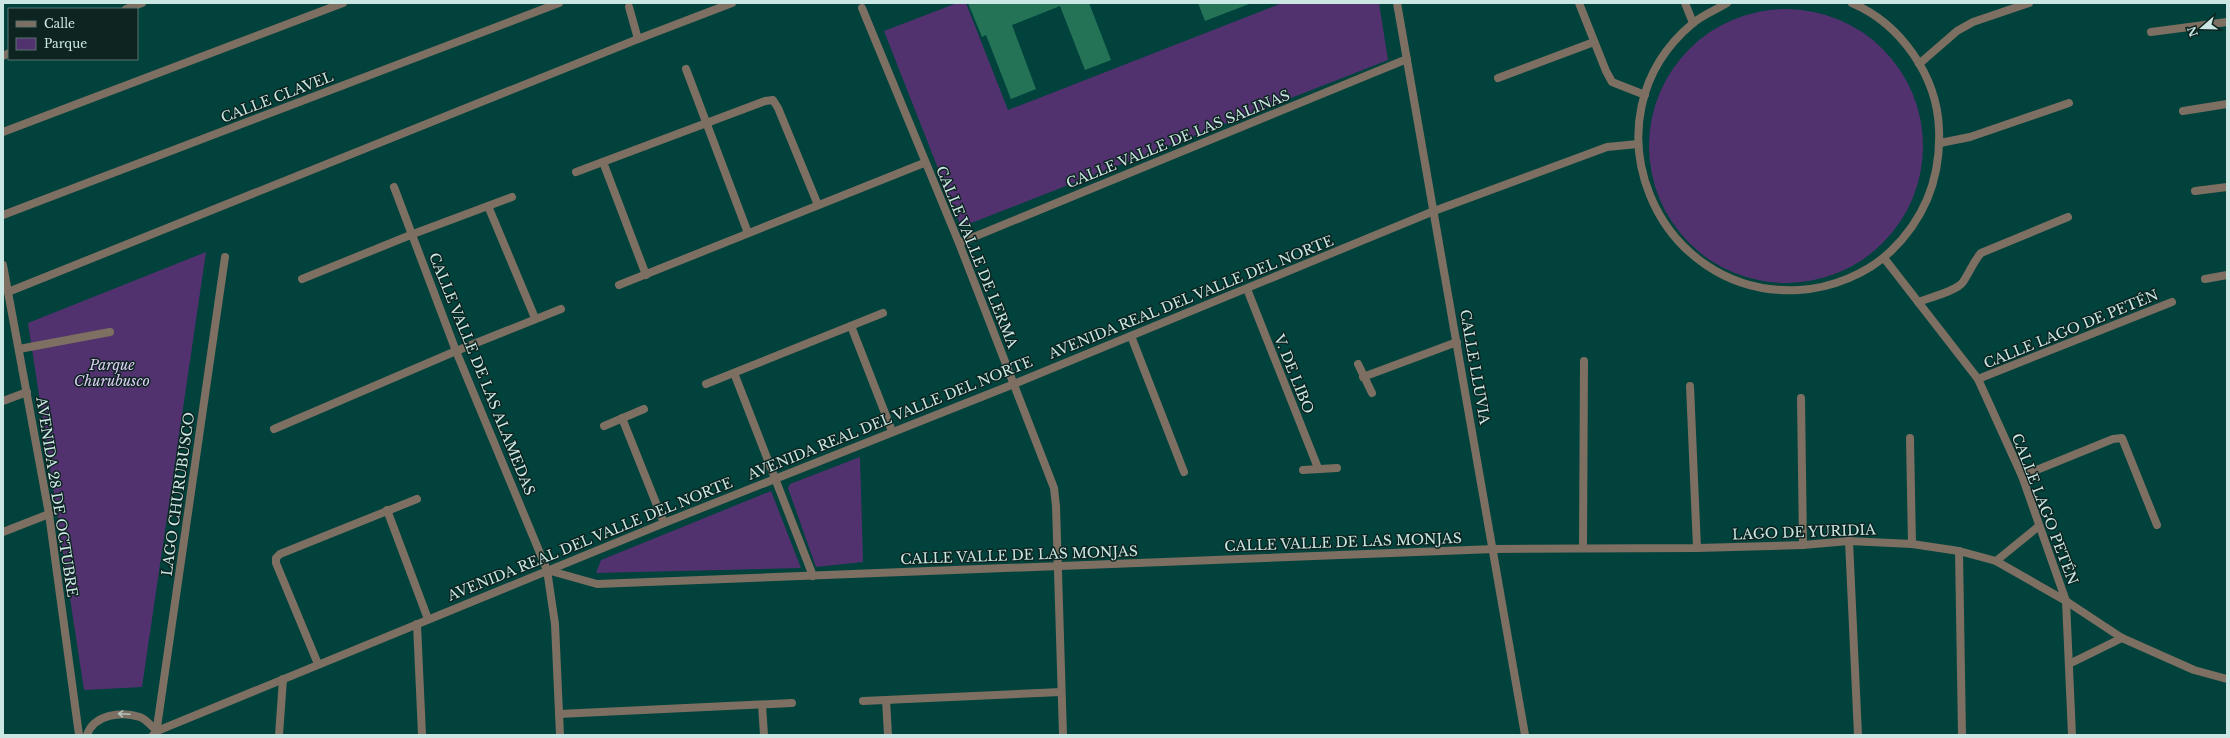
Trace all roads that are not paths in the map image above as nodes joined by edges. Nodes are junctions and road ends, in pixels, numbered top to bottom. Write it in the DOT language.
graph roads {
  1 [pos="142,3"];
  2 [pos="343,3"];
  3 [pos="559,3"];
  4 [pos="732,3"];
  5 [pos="1397,3"];
  6 [pos="1579,3"];
  7 [pos="1685,3"];
  8 [pos="1727,3"];
  9 [pos="1852,3"];
  10 [pos="2029,3"];
  11 [pos="629,7"];
  12 [pos="129,8"];
  13 [pos="862,8"];
  14 [pos="2227,22"];
  15 [pos="1692,23"];
  16 [pos="2151,32"];
  17 [pos="638,39"];
  18 [pos="1594,42"];
  19 [pos="1407,59"];
  20 [pos="1920,64"];
  21 [pos="686,69"];
  22 [pos="1498,78"];
  23 [pos="1644,95"];
  24 [pos="2068,103"];
  25 [pos="2227,104"];
  26 [pos="2184,111"];
  27 [pos="705,122"];
  28 [pos="3,132"];
  29 [pos="1940,142"];
  30 [pos="1638,144"];
  31 [pos="603,162"];
  32 [pos="924,163"];
  33 [pos="576,172"];
  34 [pos="394,187"];
  35 [pos="2227,187"];
  36 [pos="2195,191"];
  37 [pos="512,197"];
  38 [pos="818,205"];
  39 [pos="488,206"];
  40 [pos="1434,211"];
  41 [pos="3,215"];
  42 [pos="2068,217"];
  43 [pos="748,233"];
  44 [pos="412,234"];
  45 [pos="959,243"];
  46 [pos="225,257"];
  47 [pos="1884,258"];
  48 [pos="3,265"];
  49 [pos="646,275"];
  50 [pos="2227,275"];
  51 [pos="302,279"];
  52 [pos="2205,279"];
  53 [pos="619,285"];
  54 [pos="1247,289"];
  55 [pos="8,292"];
  56 [pos="1918,302"];
  57 [pos="2172,302"];
  58 [pos="561,309"];
  59 [pos="883,313"];
  60 [pos="535,318"];
  61 [pos="851,326"];
  62 [pos="110,332"];
  63 [pos="1131,336"];
  64 [pos="1457,342"];
  65 [pos="19,349"];
  66 [pos="456,351"];
  67 [pos="1584,361"];
  68 [pos="1358,364"];
  69 [pos="734,373"];
  70 [pos="1363,377"];
  71 [pos="1978,379"];
  72 [pos="706,384"];
  73 [pos="1014,384"];
  74 [pos="1690,386"];
  75 [pos="27,392"];
  76 [pos="1372,394"];
  77 [pos="1800,398"];
  78 [pos="3,401"];
  79 [pos="644,409"];
  80 [pos="622,418"];
  81 [pos="604,426"];
  82 [pos="274,429"];
  83 [pos="892,431"];
  84 [pos="1910,438"];
  85 [pos="1318,468"];
  86 [pos="1337,468"];
  87 [pos="1303,470"];
  88 [pos="1184,472"];
  89 [pos="2022,476"];
  90 [pos="775,478"];
  91 [pos="417,499"];
  92 [pos="386,510"];
  93 [pos="49,514"];
  94 [pos="664,523"];
  95 [pos="2157,525"];
  96 [pos="2040,526"];
  97 [pos="3,532"];
  98 [pos="1850,541"];
  99 [pos="1912,544"];
  100 [pos="1803,545"];
  101 [pos="1583,548"];
  102 [pos="1697,548"];
  103 [pos="1494,549"];
  104 [pos="1959,551"];
  105 [pos="1996,561"];
  106 [pos="1058,566"];
  107 [pos="547,570"];
  108 [pos="813,576"];
  109 [pos="2066,601"];
  110 [pos="428,619"];
  111 [pos="417,624"];
  112 [pos="2122,638"];
  113 [pos="318,664"];
  114 [pos="2069,664"];
  115 [pos="282,679"];
  116 [pos="2227,679"];
  117 [pos="1061,692"];
  118 [pos="886,700"];
  119 [pos="863,701"];
  120 [pos="792,703"];
  121 [pos="762,705"];
  122 [pos="559,714"];
  123 [pos="155,734"];
  124 [pos="79,735"];
  125 [pos="87,735"];
  126 [pos="278,735"];
  127 [pos="422,735"];
  128 [pos="560,735"];
  129 [pos="764,735"];
  130 [pos="888,735"];
  131 [pos="1063,735"];
  132 [pos="1525,735"];
  133 [pos="1858,735"];
  134 [pos="1962,735"];
  135 [pos="2072,735"];
  1 -- 12 [label="street"];
  2 -- 28 [label="street"];
  3 -- 41 [label="street, CALLE CLAVEL"];
  4 -- 17 [label="street"];
  5 -- 19 [label="street, CALLE LLUVIA"];
  6 -- 18 [label="street"];
  7 -- 15 [label="street"];
  8 -- 15 [label="street"];
  9 -- 20 [label="street"];
  10 -- 20 [label="street"];
  11 -- 17 [label="street"];
  13 -- 32 [label="street, CALLE VALLE DE LERMA"];
  14 -- 16 [label="street"];
  15 -- 23 [label="street"];
  17 -- 55 [label="street"];
  18 -- 22 [label="street"];
  18 -- 23 [label="street"];
  19 -- 40 [label="street, CALLE LLUVIA"];
  19 -- 45 [label="street, CALLE VALLE DE LAS SALINAS"];
  20 -- 29 [label="street"];
  21 -- 27 [label="street"];
  23 -- 30 [label="street"];
  24 -- 29 [label="street"];
  25 -- 26 [label="street"];
  27 -- 31 [label="street"];
  27 -- 38 [label="street"];
  27 -- 43 [label="street"];
  29 -- 47 [label="street"];
  30 -- 40 [label="street, AVENIDA REAL DEL VALLE DEL NORTE"];
  30 -- 47 [label="street"];
  31 -- 33 [label="street"];
  31 -- 49 [label="street"];
  32 -- 38 [label="street"];
  32 -- 45 [label="street, CALLE VALLE DE LERMA"];
  34 -- 44 [label="street, CALLE VALLE DE LAS ALAMEDAS"];
  35 -- 36 [label="street"];
  37 -- 39 [label="street"];
  38 -- 43 [label="street"];
  39 -- 44 [label="street"];
  39 -- 60 [label="street"];
  40 -- 54 [label="street, AVENIDA REAL DEL VALLE DEL NORTE"];
  40 -- 64 [label="street, CALLE LLUVIA"];
  42 -- 56 [label="street"];
  43 -- 49 [label="street"];
  44 -- 51 [label="street"];
  44 -- 66 [label="street, CALLE VALLE DE LAS ALAMEDAS"];
  45 -- 73 [label="street, CALLE VALLE DE LERMA"];
  46 -- 123 [label="street, LAGO CHURUBUSCO"];
  47 -- 56 [label="street, CALLE LAGO PETÉN"];
  48 -- 55 [label="street, AVENIDA 28 DE OCTUBRE"];
  49 -- 53 [label="street"];
  50 -- 52 [label="street"];
  54 -- 63 [label="street, AVENIDA REAL DEL VALLE DEL NORTE"];
  54 -- 85 [label="street, V. DE LIBO"];
  55 -- 65 [label="street, AVENIDA 28 DE OCTUBRE"];
  56 -- 71 [label="street, CALLE LAGO PETÉN"];
  57 -- 71 [label="street, CALLE LAGO DE PETÉN"];
  58 -- 60 [label="street"];
  59 -- 61 [label="street"];
  60 -- 66 [label="street"];
  61 -- 69 [label="street"];
  61 -- 83 [label="street"];
  62 -- 65 [label="street"];
  63 -- 73 [label="street, AVENIDA REAL DEL VALLE DEL NORTE"];
  63 -- 88 [label="street"];
  64 -- 70 [label="street"];
  64 -- 103 [label="street, CALLE LLUVIA"];
  65 -- 75 [label="street, AVENIDA 28 DE OCTUBRE"];
  66 -- 82 [label="street"];
  66 -- 107 [label="street, CALLE VALLE DE LAS ALAMEDAS"];
  67 -- 101 [label="street"];
  68 -- 70 [label="street"];
  69 -- 72 [label="street"];
  69 -- 90 [label="street"];
  70 -- 76 [label="street"];
  71 -- 89 [label="street, CALLE LAGO PETÉN"];
  73 -- 83 [label="street, AVENIDA REAL DEL VALLE DEL NORTE"];
  73 -- 106 [label="street, CALLE VALLE DE LERMA"];
  74 -- 102 [label="street"];
  75 -- 78 [label="street"];
  75 -- 93 [label="street, AVENIDA 28 DE OCTUBRE"];
  77 -- 100 [label="street"];
  79 -- 80 [label="street"];
  80 -- 81 [label="street"];
  80 -- 94 [label="street"];
  83 -- 90 [label="street, AVENIDA REAL DEL VALLE DEL NORTE"];
  84 -- 99 [label="street"];
  85 -- 86 [label="street"];
  85 -- 87 [label="street"];
  89 -- 95 [label="street"];
  89 -- 96 [label="street, CALLE LAGO PETÉN"];
  90 -- 94 [label="street, AVENIDA REAL DEL VALLE DEL NORTE"];
  90 -- 108 [label="street"];
  91 -- 92 [label="street"];
  92 -- 110 [label="street"];
  92 -- 113 [label="street"];
  93 -- 97 [label="street"];
  93 -- 124 [label="street, AVENIDA 28 DE OCTUBRE"];
  94 -- 107 [label="street, AVENIDA REAL DEL VALLE DEL NORTE"];
  96 -- 105 [label="street"];
  96 -- 109 [label="street, CALLE LAGO PETÉN"];
  98 -- 99 [label="street, LAGO DE YURIDIA"];
  98 -- 100 [label="street, LAGO DE YURIDIA"];
  98 -- 133 [label="street"];
  99 -- 104 [label="street, LAGO DE YURIDIA"];
  100 -- 102 [label="street, LAGO DE YURIDIA"];
  101 -- 102 [label="street, LAGO DE YURIDIA"];
  101 -- 103 [label="street, LAGO DE YURIDIA"];
  103 -- 106 [label="street, CALLE VALLE DE LAS MONJAS"];
  103 -- 132 [label="street, CALLE LLUVIA"];
  104 -- 105 [label="street, LAGO DE YURIDIA"];
  104 -- 134 [label="street"];
  105 -- 109 [label="street, LAGO DE YURIDIA"];
  106 -- 108 [label="street, CALLE VALLE DE LAS MONJAS"];
  106 -- 117 [label="street, CALLE VALLE DE LERMA"];
  107 -- 108 [label="street, CALLE VALLE DE LAS MONJAS"];
  107 -- 110 [label="street, AVENIDA REAL DEL VALLE DEL NORTE"];
  107 -- 122 [label="street, CALLE VALLE DE LAS ALAMEDAS"];
  109 -- 112 [label="street, LAGO DE YURIDIA"];
  109 -- 114 [label="street, CALLE LAGO PETÉN"];
  110 -- 111 [label="street, AVENIDA REAL DEL VALLE DEL NORTE"];
  111 -- 113 [label="street, AVENIDA REAL DEL VALLE DEL NORTE"];
  111 -- 127 [label="street"];
  112 -- 114 [label="street"];
  112 -- 116 [label="street, LAGO DE YURIDIA"];
  113 -- 115 [label="street, AVENIDA REAL DEL VALLE DEL NORTE"];
  114 -- 135 [label="street, CALLE LAGO PETÉN"];
  115 -- 123 [label="street, AVENIDA REAL DEL VALLE DEL NORTE"];
  115 -- 126 [label="street"];
  117 -- 118 [label="street"];
  117 -- 131 [label="street, CALLE VALLE DE LERMA"];
  118 -- 119 [label="street"];
  118 -- 130 [label="street"];
  120 -- 121 [label="street"];
  121 -- 122 [label="street"];
  121 -- 129 [label="street"];
  122 -- 128 [label="street, CALLE VALLE DE LAS ALAMEDAS"];
  123 -- 125 [label="street, one-way"];
}
